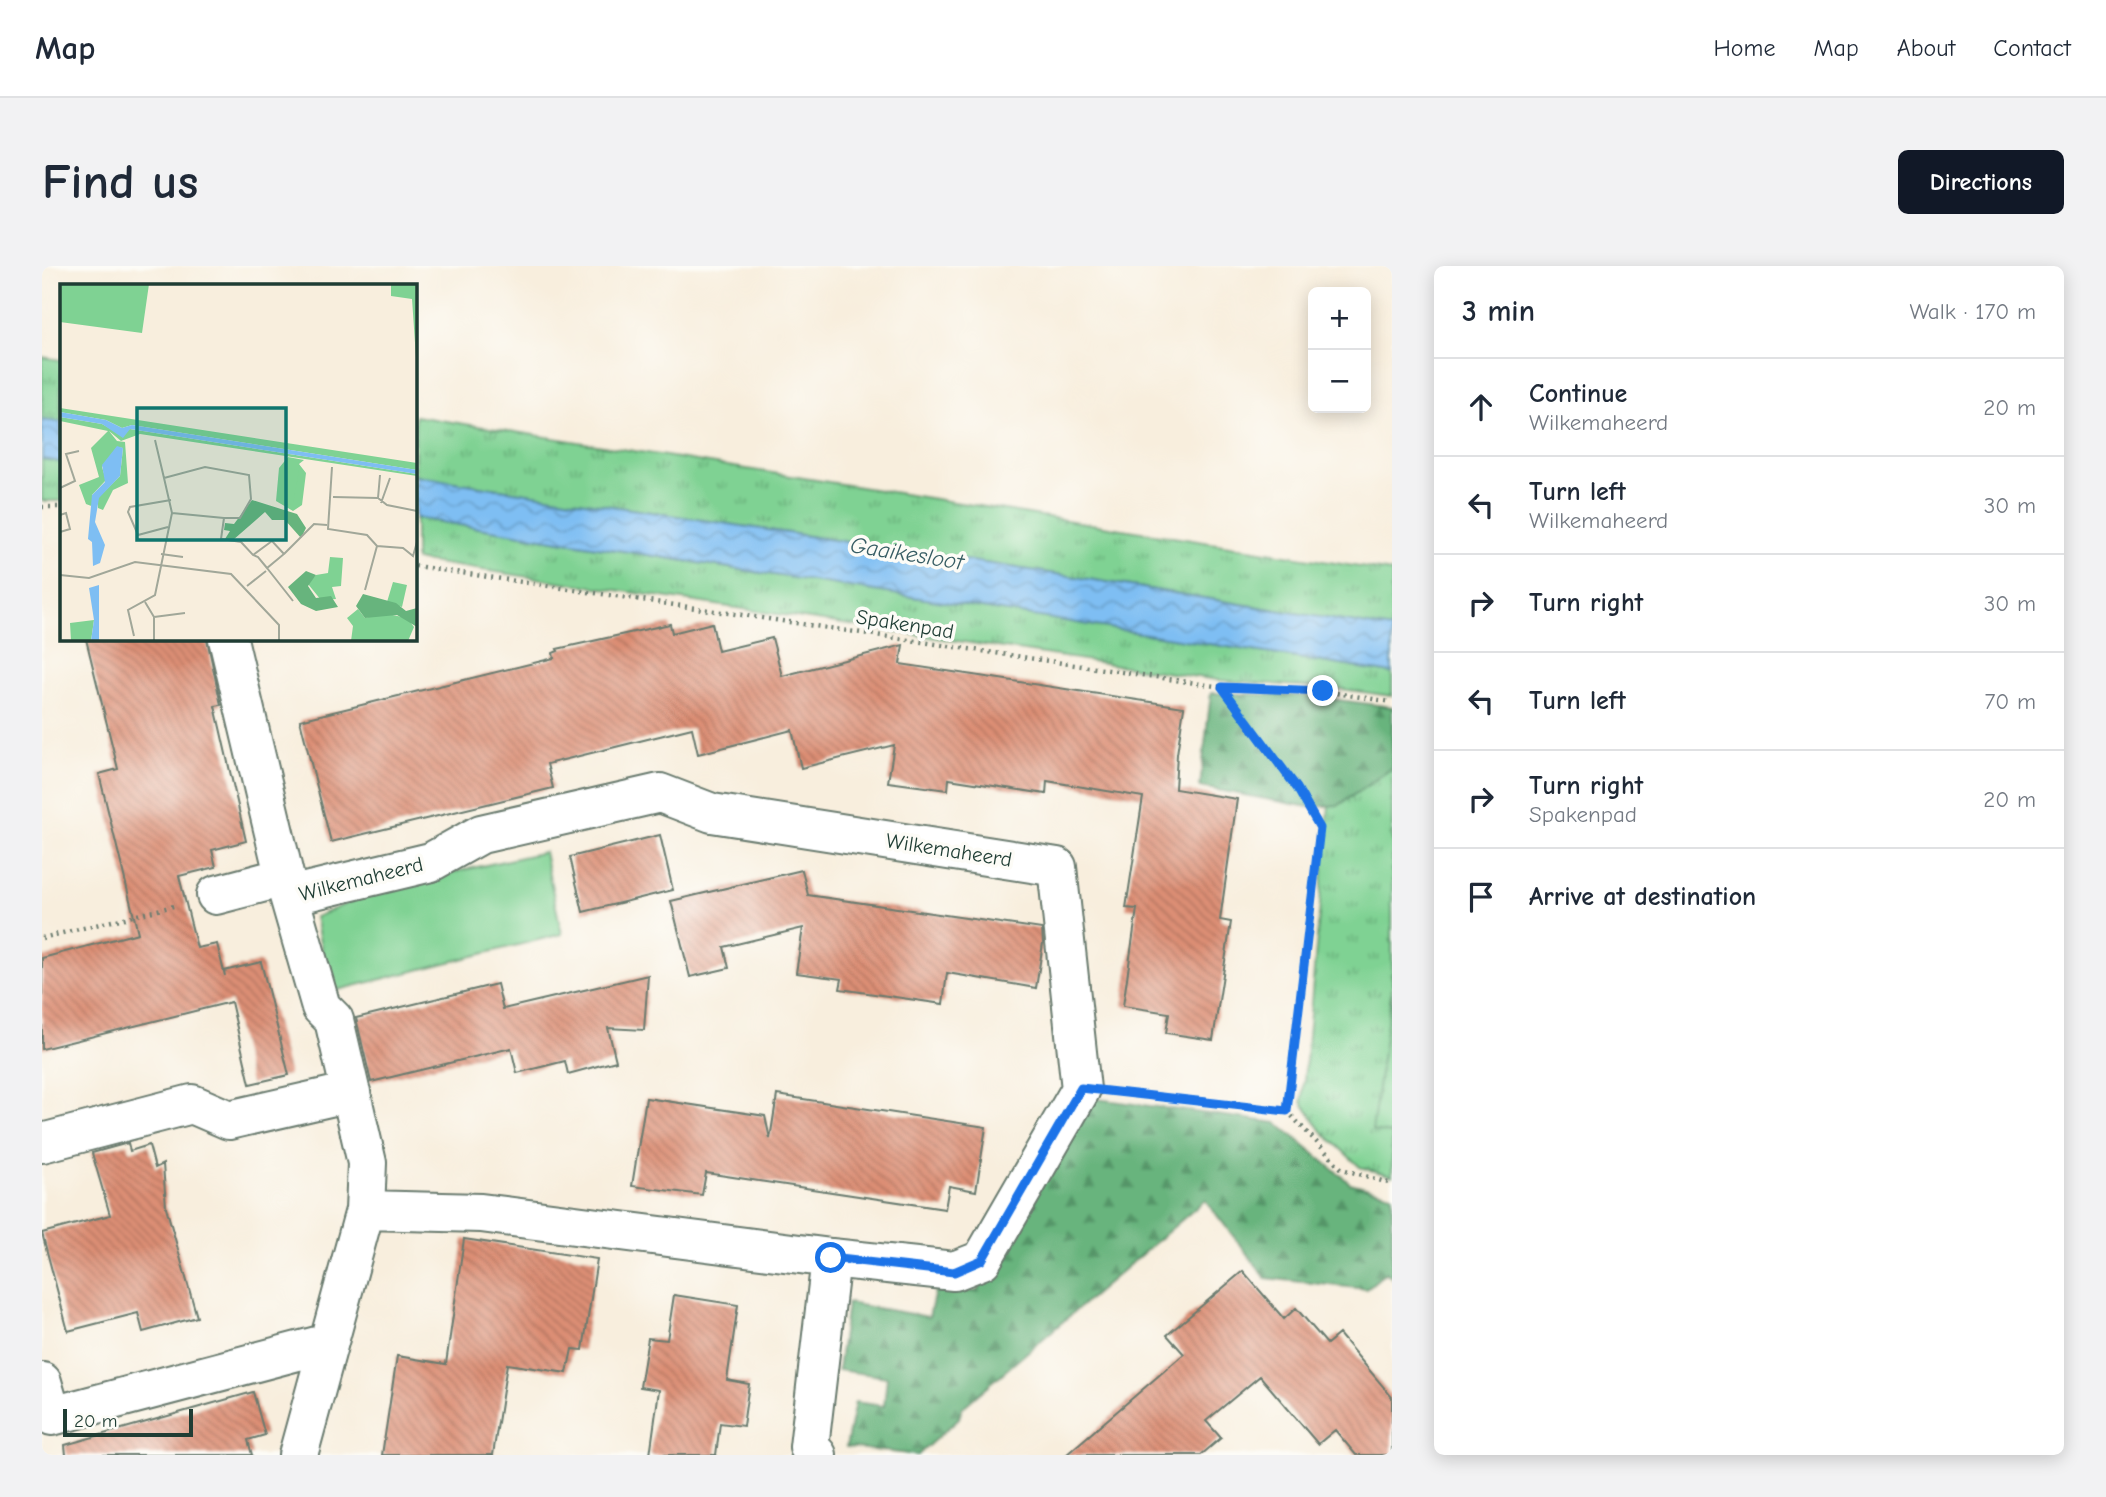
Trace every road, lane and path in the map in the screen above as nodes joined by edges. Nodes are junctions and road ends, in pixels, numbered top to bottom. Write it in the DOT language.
graph roads {
  1 [pos="42,507"];
  2 [pos="60,508"];
  3 [pos="416,566"];
  4 [pos="228,640"];
  5 [pos="1222,687"];
  6 [pos="1392,702"];
  7 [pos="287,887"];
  8 [pos="216,895"];
  9 [pos="42,938"];
  10 [pos="1081,1088"];
  11 [pos="351,1092"];
  12 [pos="1287,1111"];
  13 [pos="42,1143"];
  14 [pos="1392,1184"];
  15 [pos="365,1210"];
  16 [pos="831,1258"];
  17 [pos="328,1343"];
  18 [pos="42,1382"];
  19 [pos="298,1455"];
  20 [pos="817,1455"];
  1 -- 2 [label="path"];
  3 -- 5 [label="path, Spakenpad"];
  4 -- 7 [label="street, Wilkemaheerd"];
  5 -- 6 [label="path, Spakenpad"];
  5 -- 12 [label="path"];
  7 -- 8 [label="street, Wilkemaheerd"];
  7 -- 10 [label="street, Wilkemaheerd"];
  7 -- 11 [label="street, Wilkemaheerd"];
  8 -- 9 [label="path"];
  10 -- 12 [label="path"];
  10 -- 16 [label="street"];
  11 -- 13 [label="street"];
  11 -- 15 [label="street, Wilkemaheerd"];
  12 -- 14 [label="path"];
  15 -- 16 [label="street"];
  15 -- 17 [label="street, Wilkemaheerd"];
  16 -- 20 [label="street"];
  17 -- 18 [label="street"];
  17 -- 19 [label="street, Wilkemaheerd"];
}
